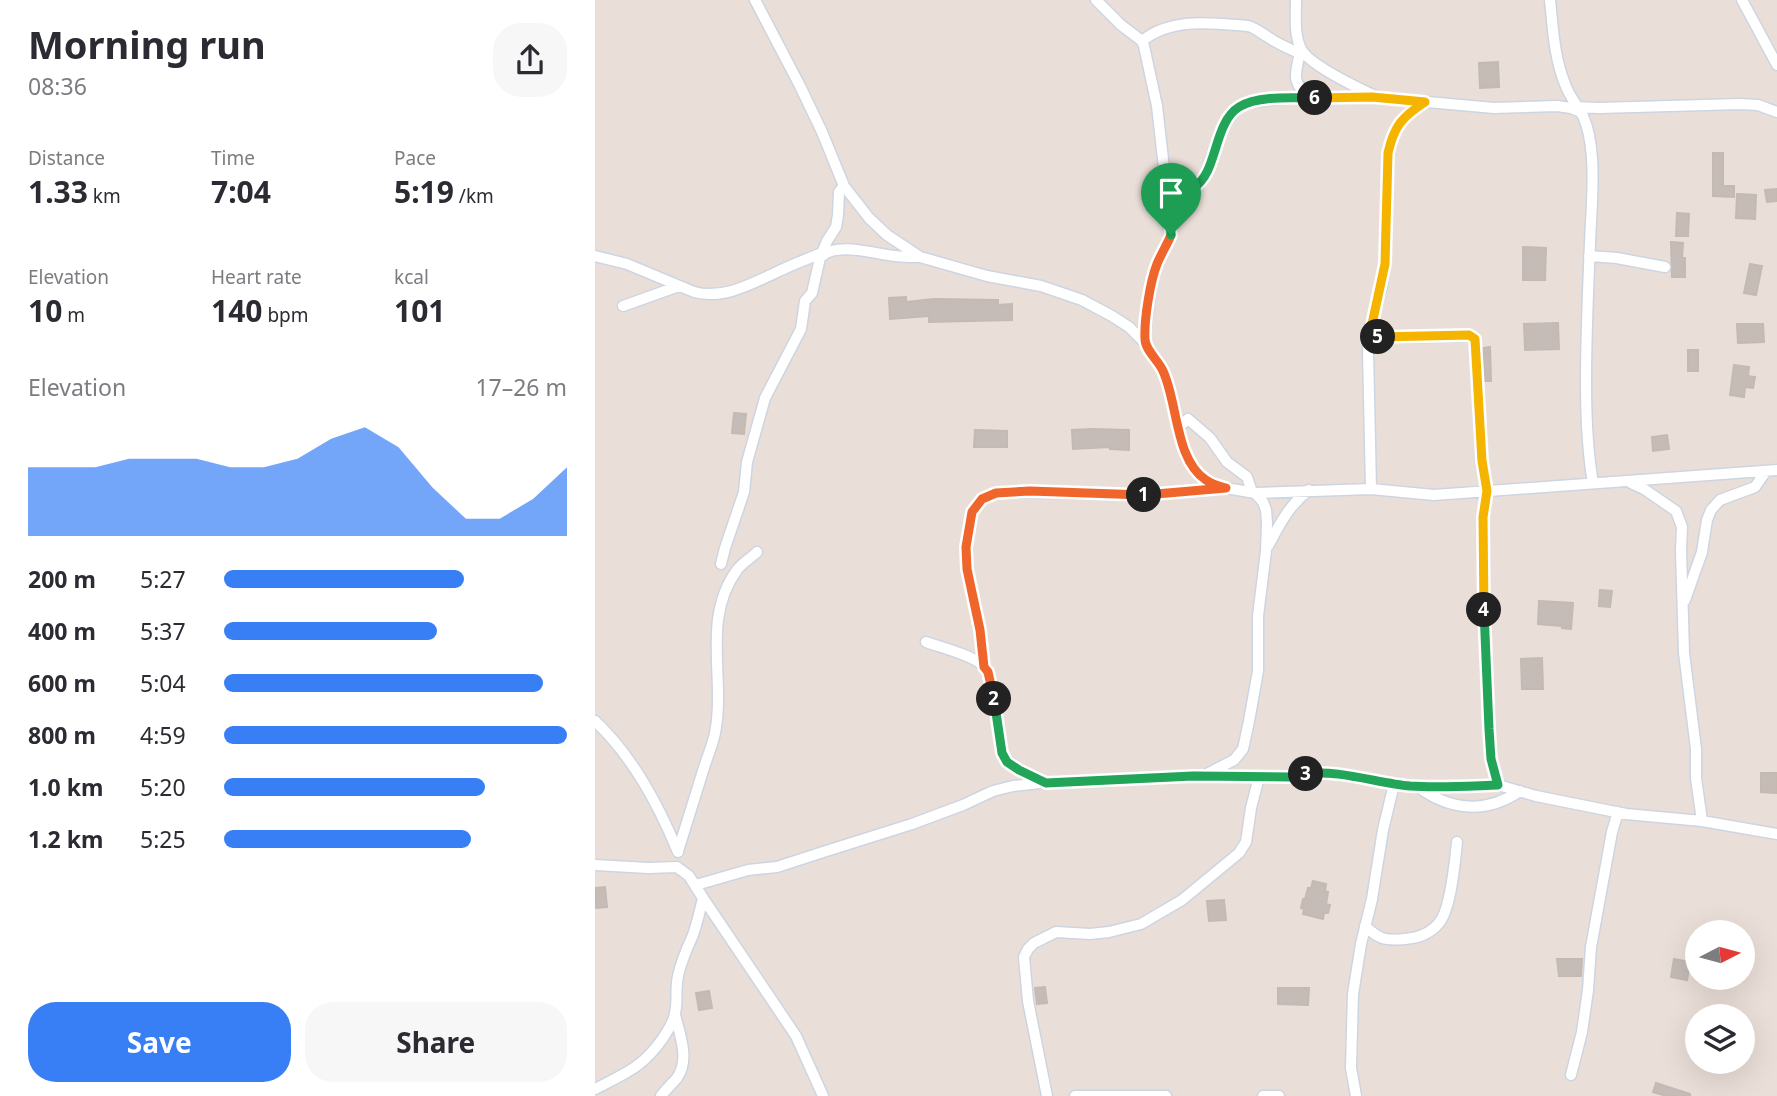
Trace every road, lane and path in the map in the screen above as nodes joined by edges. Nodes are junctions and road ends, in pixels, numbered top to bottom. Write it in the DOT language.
graph roads {
  1 [pos="755,0"];
  2 [pos="1095,0"];
  3 [pos="1296,0"];
  4 [pos="1550,0"];
  5 [pos="1742,0"];
  6 [pos="1142,41"];
  7 [pos="1302,54"];
  8 [pos="1777,65"];
  9 [pos="1377,97"];
  10 [pos="1311,98"];
  11 [pos="1425,102"];
  12 [pos="1579,110"];
  13 [pos="1777,112"];
  14 [pos="844,186"];
  15 [pos="1168,195"];
  16 [pos="595,256"];
  17 [pos="821,256"];
  18 [pos="1589,256"];
  19 [pos="920,257"];
  20 [pos="1665,267"];
  21 [pos="679,286"];
  22 [pos="623,306"];
  23 [pos="1369,338"];
  24 [pos="1145,342"];
  25 [pos="1179,427"];
  26 [pos="1771,471"];
  27 [pos="1593,482"];
  28 [pos="1629,482"];
  29 [pos="1226,488"];
  30 [pos="1371,489"];
  31 [pos="1309,490"];
  32 [pos="1487,491"];
  33 [pos="1253,492"];
  34 [pos="1266,548"];
  35 [pos="757,552"];
  36 [pos="721,564"];
  37 [pos="1683,606"];
  38 [pos="926,642"];
  39 [pos="984,667"];
  40 [pos="595,721"];
  41 [pos="1203,776"];
  42 [pos="1259,777"];
  43 [pos="1046,783"];
  44 [pos="1394,784"];
  45 [pos="1498,785"];
  46 [pos="1417,786"];
  47 [pos="1520,791"];
  48 [pos="1618,812"];
  49 [pos="1702,821"];
  50 [pos="1777,834"];
  51 [pos="1457,842"];
  52 [pos="678,851"];
  53 [pos="595,865"];
  54 [pos="685,871"];
  55 [pos="696,885"];
  56 [pos="703,898"];
  57 [pos="1365,926"];
  58 [pos="675,1015"];
  59 [pos="1571,1075"];
  60 [pos="595,1089"];
  61 [pos="661,1096"];
  62 [pos="823,1096"];
  63 [pos="1047,1096"];
  64 [pos="1075,1096"];
  65 [pos="1166,1096"];
  66 [pos="1263,1096"];
  67 [pos="1279,1096"];
  68 [pos="1356,1096"];
  1 -- 14 [label="street"];
  2 -- 6 [label="street"];
  3 -- 7 [label="street"];
  4 -- 12 [label="street"];
  5 -- 8 [label="street"];
  6 -- 7 [label="street"];
  6 -- 15 [label="street"];
  7 -- 9 [label="street"];
  7 -- 10 [label="street"];
  9 -- 10 [label="street"];
  9 -- 11 [label="street"];
  10 -- 15 [label="street"];
  11 -- 12 [label="street"];
  11 -- 23 [label="street"];
  12 -- 13 [label="street"];
  12 -- 18 [label="street"];
  14 -- 17 [label="street"];
  14 -- 19 [label="street"];
  15 -- 24 [label="street"];
  16 -- 21 [label="street"];
  17 -- 19 [label="street"];
  17 -- 21 [label="street"];
  17 -- 36 [label="street"];
  18 -- 20 [label="street"];
  18 -- 27 [label="street"];
  19 -- 24 [label="street"];
  21 -- 22 [label="street"];
  23 -- 30 [label="street"];
  23 -- 32 [label="street"];
  24 -- 25 [label="street"];
  25 -- 29 [label="street"];
  25 -- 33 [label="street"];
  26 -- 28 [label="street"];
  26 -- 37 [label="street"];
  27 -- 28 [label="street"];
  27 -- 32 [label="street"];
  28 -- 37 [label="street"];
  29 -- 33 [label="street"];
  29 -- 39 [label="street"];
  30 -- 31 [label="street"];
  30 -- 32 [label="street"];
  31 -- 33 [label="street"];
  31 -- 34 [label="street"];
  32 -- 45 [label="street"];
  33 -- 34 [label="street"];
  34 -- 41 [label="street"];
  35 -- 52 [label="street"];
  37 -- 49 [label="street"];
  38 -- 39 [label="street"];
  39 -- 43 [label="street"];
  40 -- 52 [label="street"];
  41 -- 42 [label="street"];
  41 -- 43 [label="street"];
  42 -- 44 [label="street"];
  42 -- 63 [label="street"];
  43 -- 55 [label="street"];
  44 -- 46 [label="street"];
  44 -- 57 [label="street"];
  45 -- 46 [label="street"];
  45 -- 47 [label="street"];
  46 -- 47 [label="street"];
  47 -- 48 [label="street"];
  48 -- 49 [label="street"];
  48 -- 59 [label="street"];
  49 -- 50 [label="street"];
  51 -- 57 [label="street"];
  52 -- 54 [label="street"];
  53 -- 54 [label="street"];
  54 -- 55 [label="street"];
  55 -- 56 [label="street"];
  56 -- 58 [label="street"];
  56 -- 62 [label="street"];
  57 -- 68 [label="street"];
  58 -- 60 [label="street"];
  58 -- 61 [label="street"];
  64 -- 65 [label="street"];
  66 -- 67 [label="street"];
}
